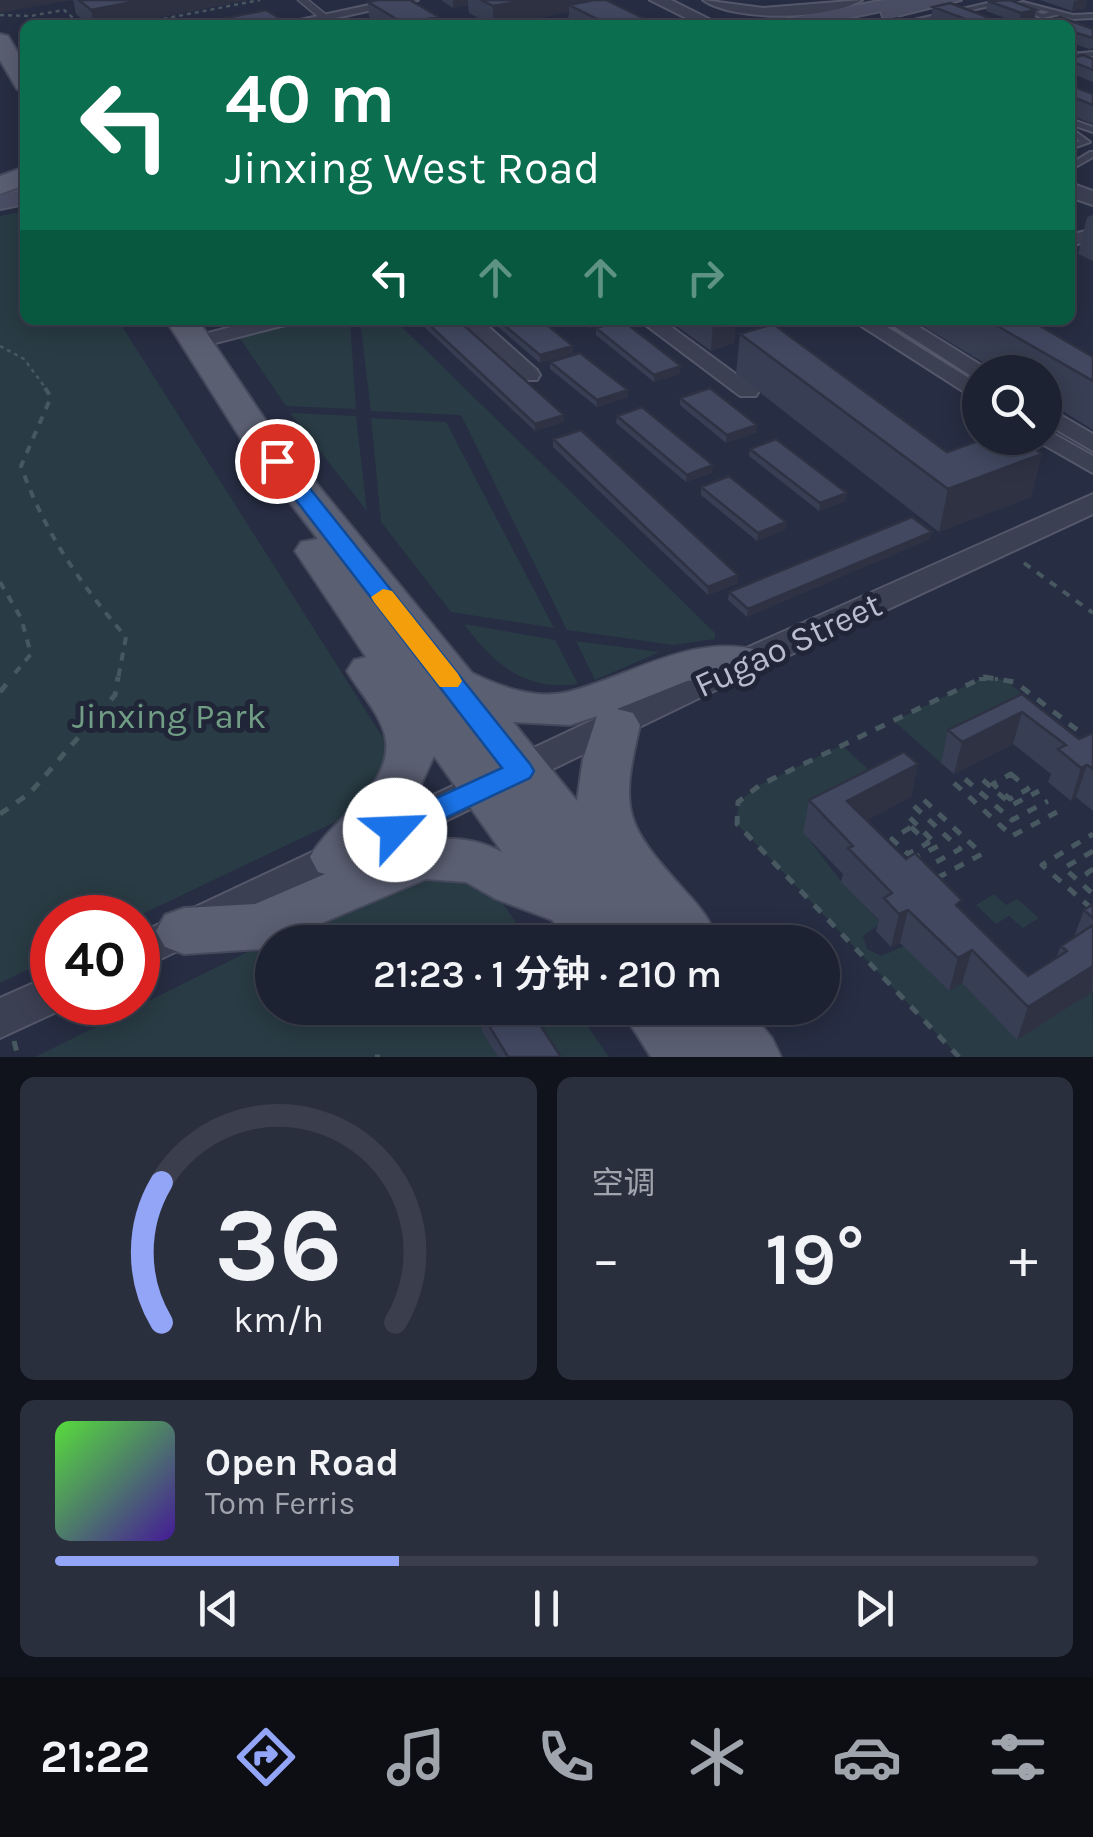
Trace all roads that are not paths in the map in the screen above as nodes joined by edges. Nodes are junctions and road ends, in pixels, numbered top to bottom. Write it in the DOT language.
graph roads {
  1 [pos="302,0"];
  2 [pos="412,0"];
  3 [pos="658,0"];
  4 [pos="709,0"];
  5 [pos="856,0"];
  6 [pos="910,0"];
  7 [pos="1008,0"];
  8 [pos="957,5"];
  9 [pos="1093,16"];
  10 [pos="329,20"];
  11 [pos="334,20"];
  12 [pos="701,20"];
  13 [pos="812,20"];
  14 [pos="865,20"];
  15 [pos="918,20"];
  16 [pos="977,20"];
  17 [pos="1079,24"];
  18 [pos="12,68"];
  19 [pos="20,93"];
  20 [pos="1075,134"];
  21 [pos="1075,146"];
  22 [pos="1091,155"];
  23 [pos="1093,171"];
  24 [pos="163,325"];
  25 [pos="240,325"];
  26 [pos="474,325"];
  27 [pos="656,325"];
  28 [pos="870,325"];
  29 [pos="902,325"];
  30 [pos="189,331"];
  31 [pos="962,361"];
  32 [pos="529,375"];
  33 [pos="962,384"];
  34 [pos="748,392"];
  35 [pos="1062,424"];
  36 [pos="1093,444"];
  37 [pos="1062,447"];
  38 [pos="1093,466"];
  39 [pos="1093,503"];
  40 [pos="354,606"];
  41 [pos="745,662"];
  42 [pos="450,682"];
  43 [pos="616,725"];
  44 [pos="502,780"];
  45 [pos="336,857"];
  46 [pos="586,924"];
  47 [pos="643,925"];
  48 [pos="683,925"];
  49 [pos="161,942"];
  50 [pos="30,1005"];
  51 [pos="0,1019"];
  52 [pos="662,1025"];
  53 [pos="726,1025"];
  54 [pos="686,1057"];
  55 [pos="751,1057"];
  1 -- 10 [label="street"];
  2 -- 11 [label="street"];
  3 -- 12 [label="street"];
  4 -- 5 [label="street"];
  6 -- 13 [label="main road"];
  7 -- 8 [label="lane"];
  8 -- 14 [label="main road"];
  8 -- 15 [label="lane"];
  8 -- 16 [label="lane"];
  9 -- 17 [label="lane"];
  18 -- 19 [label="main road"];
  20 -- 21 [label="lane"];
  22 -- 23 [label="lane"];
  24 -- 40 [label="main road"];
  25 -- 30 [label="street"];
  26 -- 32 [label="street"];
  27 -- 34 [label="street"];
  28 -- 33 [label="street"];
  29 -- 31 [label="street"];
  30 -- 42 [label="main road"];
  35 -- 36 [label="street"];
  37 -- 38 [label="street"];
  39 -- 41 [label="street, Fugao Street"];
  40 -- 44 [label="main road"];
  40 -- 45 [label="main road"];
  41 -- 42 [label="main road"];
  41 -- 43 [label="street, Fugao Street"];
  42 -- 44 [label="main road"];
  43 -- 44 [label="street, Fugao Street"];
  43 -- 48 [label="main road"];
  44 -- 45 [label="street, Fugao Street"];
  44 -- 46 [label="main road"];
  44 -- 47 [label="main road"];
  45 -- 49 [label="street, Fugao Street"];
  46 -- 49 [label="main road"];
  50 -- 51 [label="street"];
  52 -- 54 [label="main road"];
  53 -- 55 [label="main road"];
}
